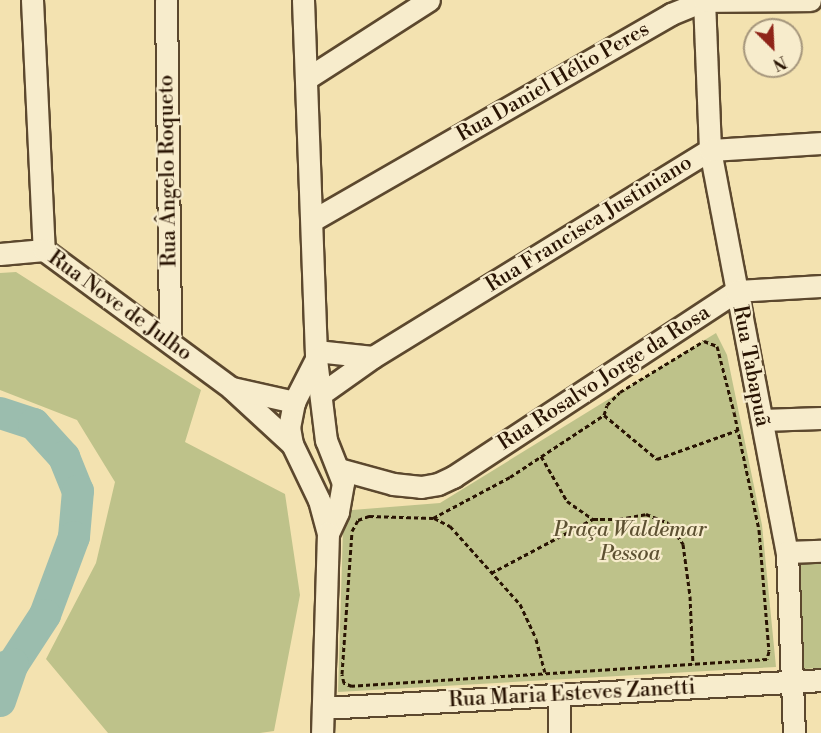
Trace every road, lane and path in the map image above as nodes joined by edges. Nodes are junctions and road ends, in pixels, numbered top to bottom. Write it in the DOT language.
graph roads {
  1 [pos="32,0"];
  2 [pos="166,0"];
  3 [pos="303,0"];
  4 [pos="429,0"];
  5 [pos="810,0"];
  6 [pos="704,1"];
  7 [pos="306,79"];
  8 [pos="821,143"];
  9 [pos="710,150"];
  10 [pos="313,220"];
  11 [pos="44,250"];
  12 [pos="0,254"];
  13 [pos="821,286"];
  14 [pos="736,291"];
  15 [pos="170,342"];
  16 [pos="316,355"];
  17 [pos="373,357"];
  18 [pos="231,388"];
  19 [pos="321,394"];
  20 [pos="294,402"];
  21 [pos="604,415"];
  22 [pos="821,418"];
  23 [pos="762,420"];
  24 [pos="738,430"];
  25 [pos="292,444"];
  26 [pos="541,456"];
  27 [pos="339,469"];
  28 [pos="393,484"];
  29 [pos="342,496"];
  30 [pos="433,518"];
  31 [pos="593,519"];
  32 [pos="328,533"];
  33 [pos="821,551"];
  34 [pos="787,552"];
  35 [pos="491,573"];
  36 [pos="693,664"];
  37 [pos="545,672"];
  38 [pos="821,680"];
  39 [pos="792,682"];
  40 [pos="559,695"];
  41 [pos="323,708"];
  42 [pos="322,733"];
  43 [pos="559,733"];
  44 [pos="794,733"];
  1 -- 11 [label="street"];
  2 -- 15 [label="street, Rua Ângelo Roqueto"];
  3 -- 7 [label="street"];
  4 -- 7 [label="street"];
  5 -- 6 [label="street, Rua Daniel Hélio Peres"];
  6 -- 9 [label="street, Rua Tabapuã"];
  6 -- 10 [label="street, Rua Daniel Hélio Peres"];
  7 -- 10 [label="street"];
  8 -- 9 [label="street, Rua Francisca Justiniano"];
  9 -- 14 [label="street, Rua Tabapuã"];
  9 -- 17 [label="street, Rua Francisca Justiniano"];
  10 -- 16 [label="street"];
  11 -- 12 [label="street, Rua Nove de Julho"];
  11 -- 15 [label="street, Rua Nove de Julho"];
  13 -- 14 [label="street, Rua Rosalvo Jorge da Rosa"];
  14 -- 23 [label="street, Rua Tabapuã"];
  14 -- 28 [label="street, Rua Rosalvo Jorge da Rosa"];
  15 -- 18 [label="street, Rua Nove de Julho"];
  16 -- 17 [label="street"];
  16 -- 19 [label="street"];
  16 -- 20 [label="street"];
  17 -- 19 [label="street, Rua Francisca Justiniano"];
  18 -- 20 [label="street"];
  18 -- 25 [label="street, Rua Nove de Julho"];
  19 -- 27 [label="street"];
  20 -- 25 [label="street"];
  21 -- 24 [label="path"];
  21 -- 24 [label="path"];
  21 -- 26 [label="path"];
  22 -- 23 [label="street"];
  23 -- 34 [label="street, Rua Tabapuã"];
  24 -- 36 [label="path"];
  25 -- 32 [label="street"];
  26 -- 30 [label="path"];
  26 -- 31 [label="path"];
  27 -- 28 [label="street, Rua Rosalvo Jorge da Rosa"];
  27 -- 29 [label="street"];
  28 -- 29 [label="street, Rua Rosalvo Jorge da Rosa"];
  29 -- 32 [label="street"];
  30 -- 35 [label="path"];
  30 -- 37 [label="path"];
  31 -- 35 [label="path"];
  31 -- 36 [label="path"];
  32 -- 41 [label="street"];
  33 -- 34 [label="street"];
  34 -- 39 [label="street, Rua Tabapuã"];
  35 -- 37 [label="path"];
  36 -- 37 [label="path"];
  38 -- 39 [label="street, Rua Maria Esteves Zanetti"];
  39 -- 40 [label="street, Rua Maria Esteves Zanetti"];
  39 -- 44 [label="street, Rua Tabapuã"];
  40 -- 41 [label="street, Rua Maria Esteves Zanetti"];
  40 -- 43 [label="street"];
  41 -- 42 [label="street"];
}
